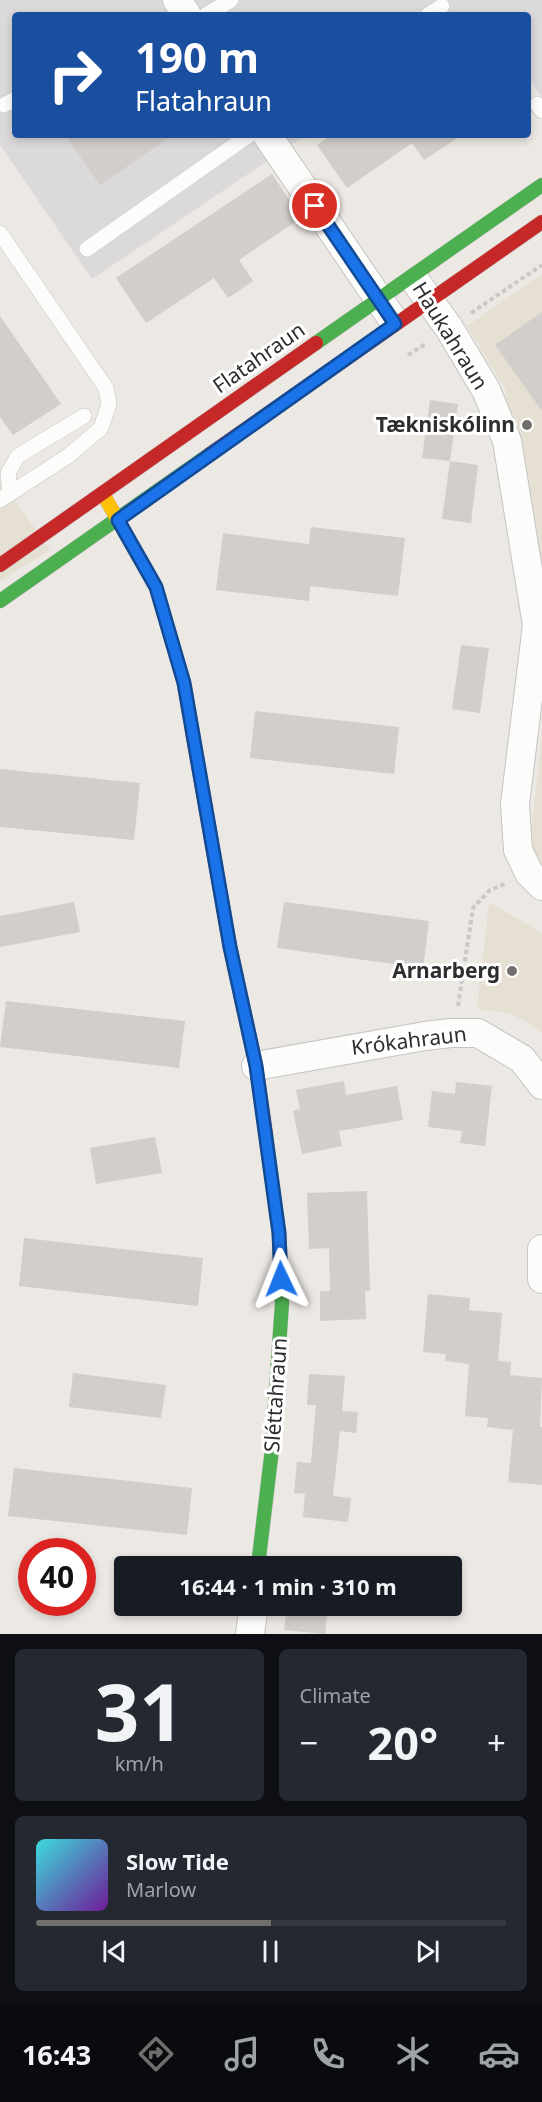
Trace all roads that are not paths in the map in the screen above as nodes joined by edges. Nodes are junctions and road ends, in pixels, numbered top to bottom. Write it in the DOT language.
graph roads {
  1 [pos="231,0"];
  2 [pos="442,6"];
  3 [pos="186,11"];
  4 [pos="433,12"];
  5 [pos="245,138"];
  6 [pos="269,138"];
  7 [pos="542,185"];
  8 [pos="542,222"];
  9 [pos="0,233"];
  10 [pos="87,249"];
  11 [pos="412,276"];
  12 [pos="379,299"];
  13 [pos="429,300"];
  14 [pos="395,324"];
  15 [pos="84,416"];
  16 [pos="103,494"];
  17 [pos="5,496"];
  18 [pos="118,520"];
  19 [pos="1,562"];
  20 [pos="20,589"];
  21 [pos="0,601"];
  22 [pos="536,879"];
  23 [pos="256,1066"];
  24 [pos="542,1085"];
  25 [pos="542,1249"];
  26 [pos="542,1279"];
  27 [pos="259,1556"];
  28 [pos="252,1616"];
  29 [pos="250,1634"];
  1 -- 3 [label="lane"];
  2 -- 4 [label="lane"];
  5 -- 10 [label="lane"];
  6 -- 12 [label="street"];
  7 -- 11 [label="street, Flatahraun"];
  8 -- 13 [label="street"];
  9 -- 17 [label="lane"];
  11 -- 12 [label="street, Flatahraun"];
  11 -- 13 [label="street, Haukahraun"];
  12 -- 14 [label="street"];
  12 -- 16 [label="street, Flatahraun"];
  13 -- 14 [label="street"];
  13 -- 22 [label="street, Haukahraun"];
  14 -- 18 [label="street"];
  15 -- 17 [label="lane"];
  16 -- 18 [label="street, Sléttahraun"];
  16 -- 19 [label="street, Flatahraun"];
  18 -- 20 [label="street"];
  18 -- 23 [label="street, Sléttahraun"];
  19 -- 20 [label="lane"];
  20 -- 21 [label="street"];
  23 -- 24 [label="street, Krókahraun"];
  23 -- 27 [label="street, Sléttahraun"];
  25 -- 26 [label="street"];
  28 -- 29 [label="street"];
}
